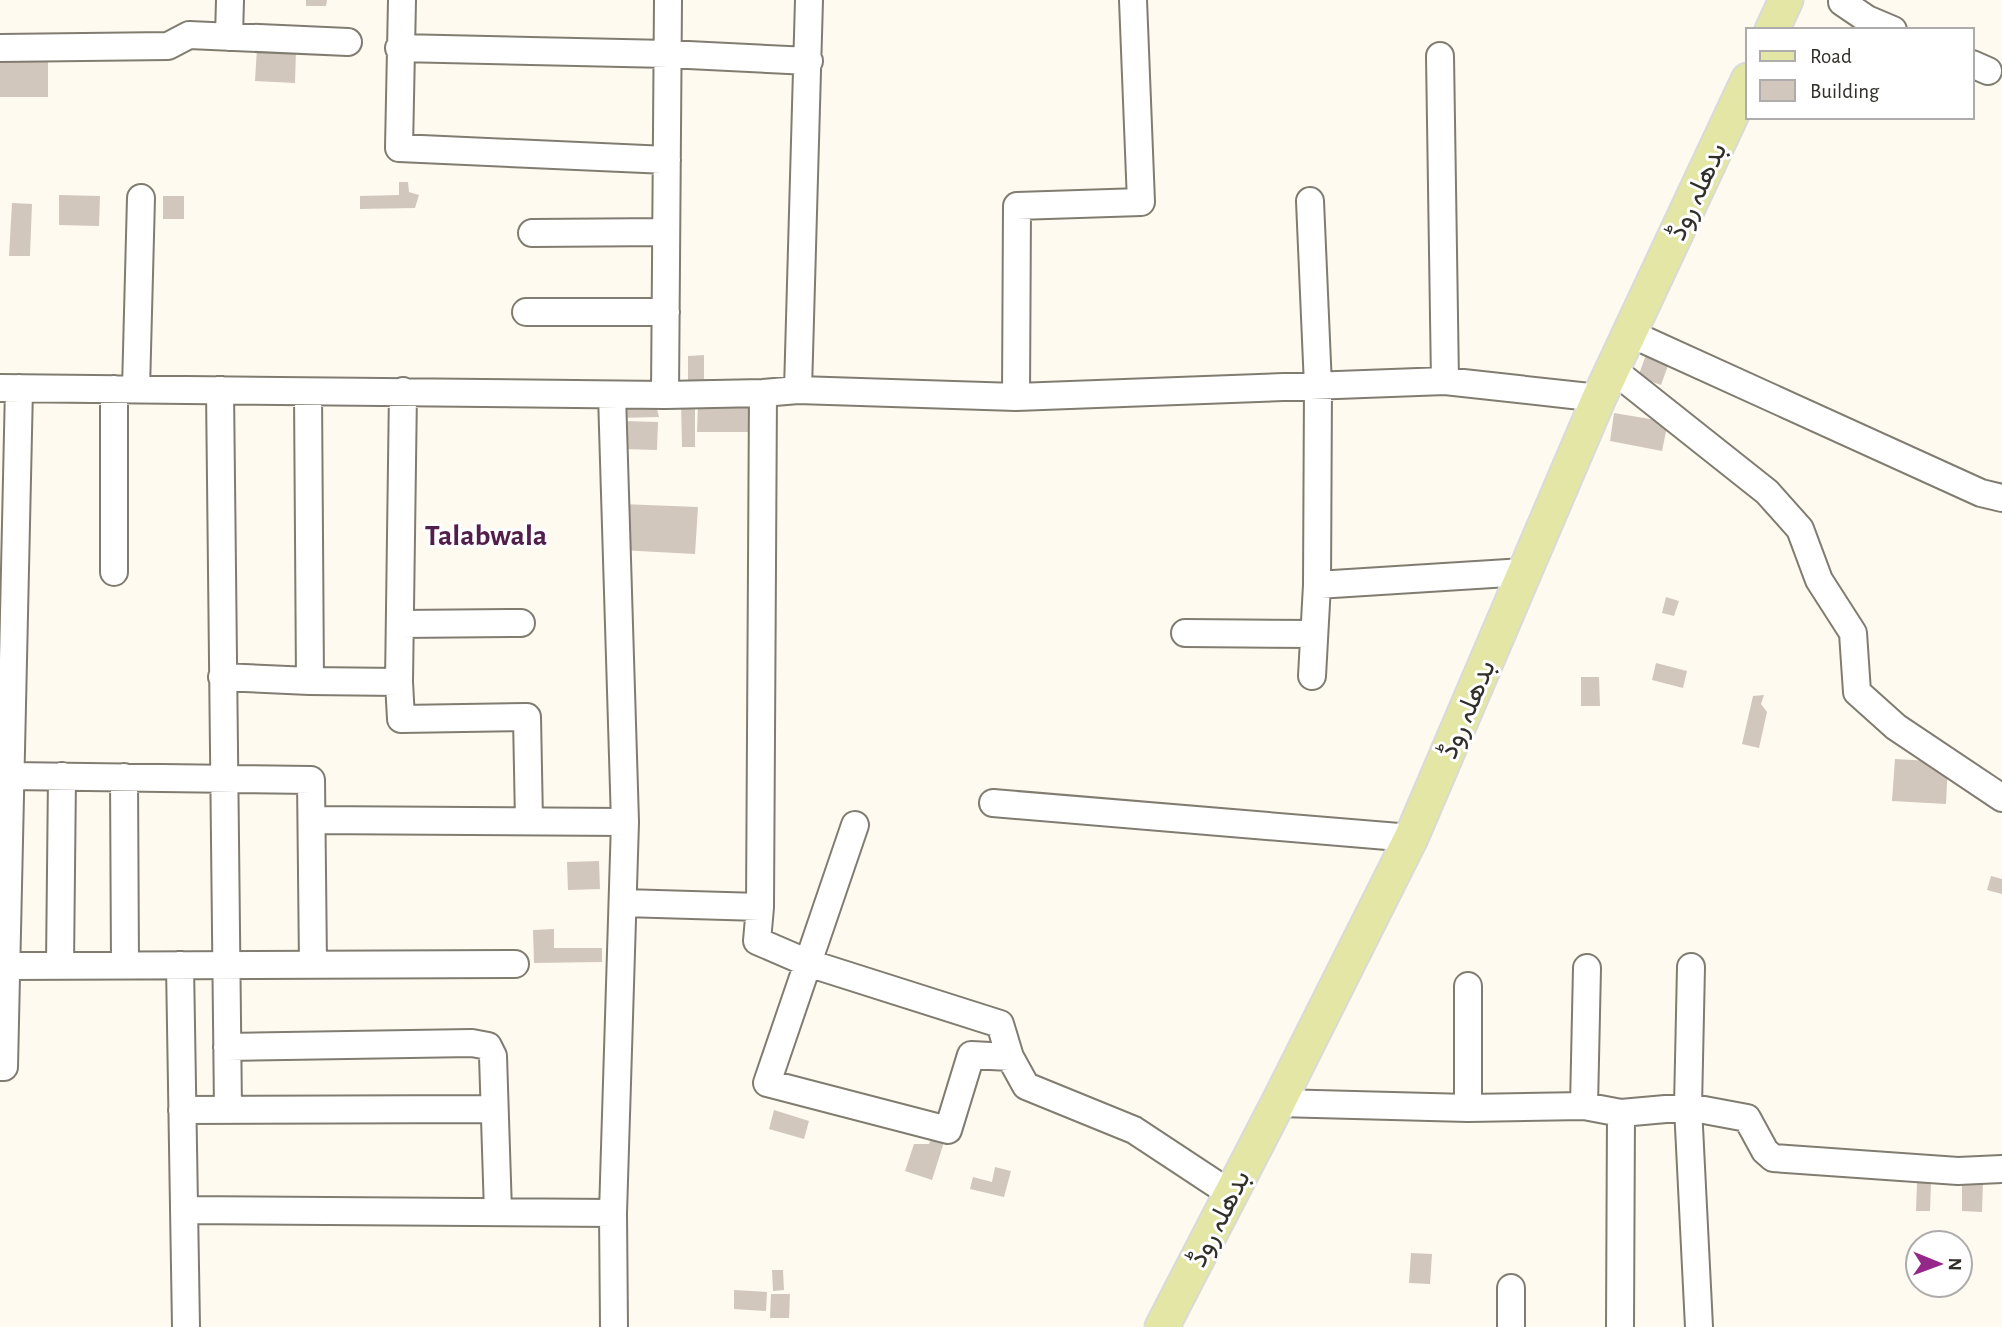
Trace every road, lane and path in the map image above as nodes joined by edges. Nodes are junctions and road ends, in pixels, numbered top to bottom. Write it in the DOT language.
graph roads {
  1 [pos="230,0"];
  2 [pos="401,0"];
  3 [pos="668,0"];
  4 [pos="808,0"];
  5 [pos="1133,0"];
  6 [pos="1786,0"];
  7 [pos="1842,0"];
  8 [pos="1773,28"];
  9 [pos="1888,28"];
  10 [pos="229,37"];
  11 [pos="348,42"];
  12 [pos="0,48"];
  13 [pos="399,48"];
  14 [pos="668,54"];
  15 [pos="1440,56"];
  16 [pos="809,61"];
  17 [pos="1746,84"];
  18 [pos="667,160"];
  19 [pos="141,198"];
  20 [pos="1310,201"];
  21 [pos="666,232"];
  22 [pos="532,233"];
  23 [pos="526,312"];
  24 [pos="666,313"];
  25 [pos="1629,333"];
  26 [pos="1445,381"];
  27 [pos="1605,384"];
  28 [pos="1318,386"];
  29 [pos="9,388"];
  30 [pos="125,389"];
  31 [pos="220,390"];
  32 [pos="799,390"];
  33 [pos="403,391"];
  34 [pos="308,392"];
  35 [pos="763,393"];
  36 [pos="612,395"];
  37 [pos="665,395"];
  38 [pos="1016,397"];
  39 [pos="2002,498"];
  40 [pos="8,499"];
  41 [pos="114,572"];
  42 [pos="1524,572"];
  43 [pos="1317,585"];
  44 [pos="521,623"];
  45 [pos="400,624"];
  46 [pos="1185,633"];
  47 [pos="1314,634"];
  48 [pos="222,677"];
  49 [pos="1312,677"];
  50 [pos="310,681"];
  51 [pos="399,681"];
  52 [pos="10,776"];
  53 [pos="62,776"];
  54 [pos="124,777"];
  55 [pos="224,778"];
  56 [pos="2002,799"];
  57 [pos="993,803"];
  58 [pos="312,820"];
  59 [pos="529,821"];
  60 [pos="625,822"];
  61 [pos="855,825"];
  62 [pos="1411,838"];
  63 [pos="622,903"];
  64 [pos="760,907"];
  65 [pos="808,963"];
  66 [pos="515,964"];
  67 [pos="60,965"];
  68 [pos="125,965"];
  69 [pos="180,965"];
  70 [pos="226,965"];
  71 [pos="313,965"];
  72 [pos="7,966"];
  73 [pos="1691,967"];
  74 [pos="1587,968"];
  75 [pos="1468,986"];
  76 [pos="227,1047"];
  77 [pos="1010,1057"];
  78 [pos="0,1067"];
  79 [pos="1278,1102"];
  80 [pos="1584,1107"];
  81 [pos="1688,1107"];
  82 [pos="1468,1108"];
  83 [pos="494,1109"];
  84 [pos="182,1110"];
  85 [pos="228,1110"];
  86 [pos="1621,1113"];
  87 [pos="2002,1169"];
  88 [pos="1231,1194"];
  89 [pos="184,1210"];
  90 [pos="498,1212"];
  91 [pos="613,1213"];
  92 [pos="1511,1288"];
  93 [pos="186,1327"];
  94 [pos="614,1327"];
  95 [pos="1162,1327"];
  96 [pos="1511,1327"];
  97 [pos="1620,1327"];
  98 [pos="1699,1327"];
  1 -- 10 [label="street"];
  2 -- 13 [label="street"];
  3 -- 14 [label="street"];
  4 -- 16 [label="street"];
  5 -- 38 [label="street"];
  6 -- 8 [label="main road"];
  7 -- 9 [label="street"];
  10 -- 11 [label="street"];
  10 -- 12 [label="street"];
  13 -- 14 [label="street"];
  13 -- 18 [label="street"];
  14 -- 16 [label="street"];
  14 -- 18 [label="street"];
  15 -- 26 [label="street"];
  16 -- 32 [label="street"];
  17 -- 25 [label="main road, بدھلہ روڈ"];
  18 -- 21 [label="street"];
  19 -- 30 [label="street"];
  20 -- 28 [label="street"];
  21 -- 22 [label="street"];
  21 -- 24 [label="street"];
  23 -- 24 [label="street"];
  24 -- 37 [label="street"];
  25 -- 27 [label="main road, بدھلہ روڈ"];
  25 -- 39 [label="street"];
  26 -- 27 [label="street"];
  26 -- 28 [label="street"];
  27 -- 42 [label="main road, بدھلہ روڈ"];
  27 -- 56 [label="street"];
  28 -- 38 [label="street"];
  28 -- 43 [label="street"];
  29 -- 30 [label="street"];
  29 -- 40 [label="street"];
  30 -- 31 [label="street"];
  30 -- 41 [label="street"];
  31 -- 34 [label="street"];
  31 -- 48 [label="street"];
  32 -- 35 [label="street"];
  32 -- 38 [label="street"];
  33 -- 34 [label="street"];
  33 -- 36 [label="street"];
  33 -- 45 [label="street"];
  34 -- 50 [label="street"];
  35 -- 37 [label="street"];
  35 -- 64 [label="street"];
  36 -- 37 [label="street"];
  36 -- 60 [label="street"];
  40 -- 52 [label="street"];
  42 -- 43 [label="street"];
  42 -- 62 [label="main road, بدھلہ روڈ"];
  43 -- 47 [label="street"];
  44 -- 45 [label="street"];
  45 -- 51 [label="street"];
  46 -- 47 [label="street"];
  47 -- 49 [label="street"];
  48 -- 50 [label="street"];
  48 -- 55 [label="street"];
  50 -- 51 [label="street"];
  51 -- 59 [label="street"];
  52 -- 53 [label="street"];
  52 -- 72 [label="street"];
  53 -- 54 [label="street"];
  53 -- 67 [label="street"];
  54 -- 55 [label="street"];
  54 -- 68 [label="street"];
  55 -- 58 [label="street"];
  55 -- 70 [label="street"];
  57 -- 62 [label="street"];
  58 -- 59 [label="street"];
  58 -- 71 [label="street"];
  59 -- 60 [label="street"];
  60 -- 63 [label="street"];
  61 -- 65 [label="street"];
  62 -- 79 [label="main road, بدھلہ روڈ"];
  63 -- 64 [label="street"];
  63 -- 91 [label="street"];
  64 -- 65 [label="street"];
  65 -- 77 [label="street"];
  65 -- 77 [label="street"];
  66 -- 71 [label="street"];
  67 -- 68 [label="street"];
  67 -- 72 [label="street"];
  68 -- 69 [label="street"];
  69 -- 70 [label="street"];
  69 -- 84 [label="street"];
  70 -- 71 [label="street"];
  70 -- 76 [label="street"];
  72 -- 78 [label="street"];
  73 -- 81 [label="street"];
  74 -- 80 [label="street"];
  75 -- 82 [label="street"];
  76 -- 83 [label="street"];
  76 -- 85 [label="street"];
  77 -- 88 [label="street"];
  79 -- 82 [label="street"];
  79 -- 88 [label="main road, بدھلہ روڈ"];
  80 -- 82 [label="street"];
  80 -- 86 [label="street"];
  81 -- 86 [label="street"];
  81 -- 87 [label="street"];
  81 -- 98 [label="street"];
  83 -- 85 [label="street"];
  83 -- 90 [label="street"];
  84 -- 85 [label="street"];
  84 -- 89 [label="street"];
  86 -- 97 [label="street"];
  88 -- 95 [label="main road, بدھلہ روڈ"];
  89 -- 90 [label="street"];
  89 -- 93 [label="street"];
  90 -- 91 [label="street"];
  91 -- 94 [label="street"];
  92 -- 96 [label="street"];
}
